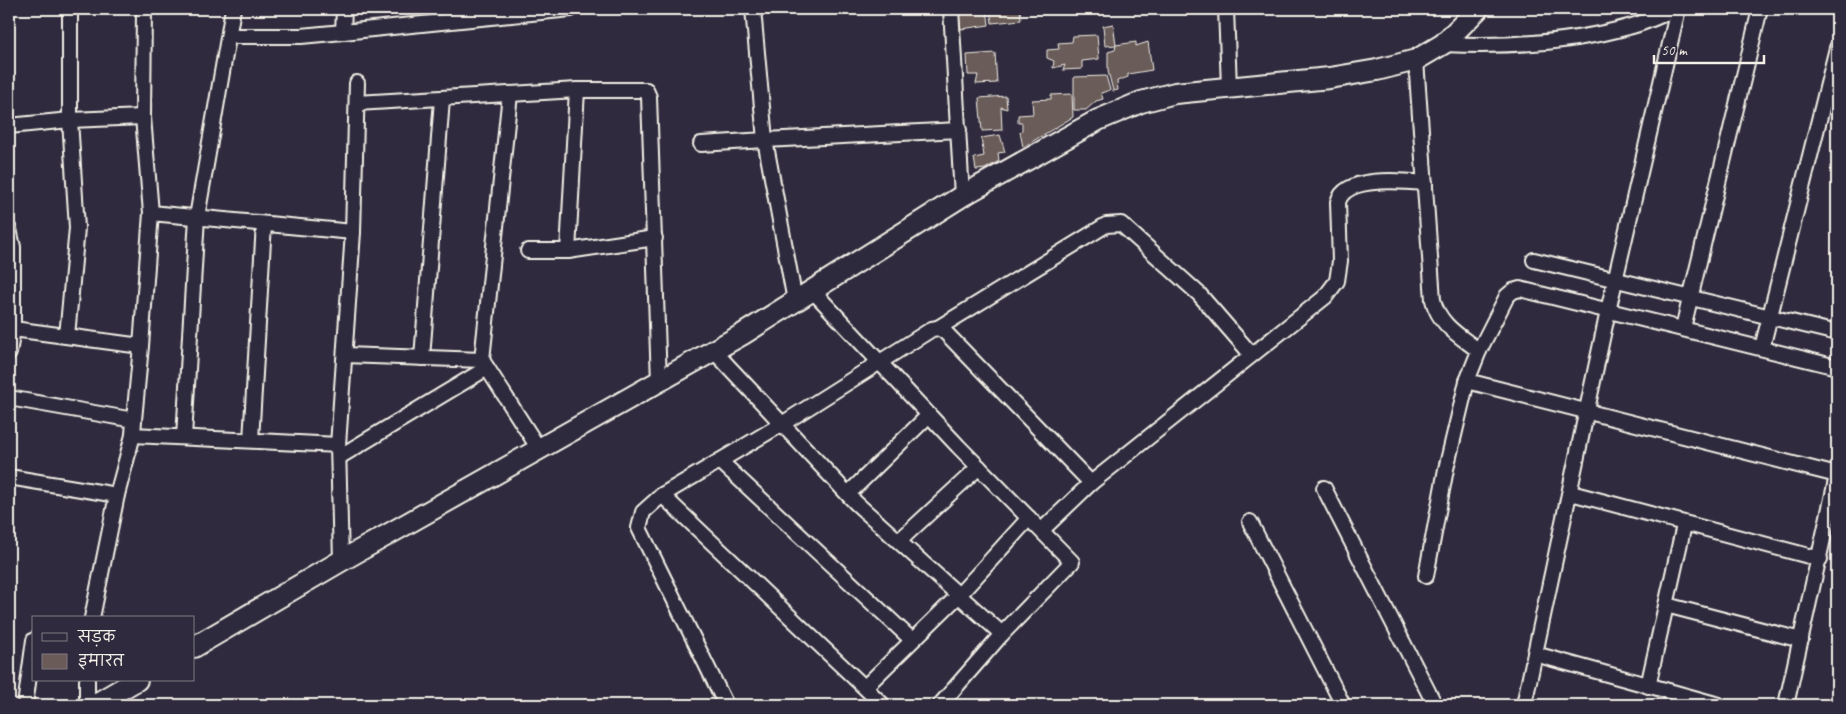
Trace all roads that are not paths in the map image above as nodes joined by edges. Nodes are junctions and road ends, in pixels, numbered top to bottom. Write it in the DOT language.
graph roads {
  1 [pos="70,9"];
  2 [pos="144,9"];
  3 [pos="233,9"];
  4 [pos="344,9"];
  5 [pos="430,9"];
  6 [pos="571,9"];
  7 [pos="753,9"];
  8 [pos="951,9"];
  9 [pos="1226,9"];
  10 [pos="1478,9"];
  11 [pos="1677,9"];
  12 [pos="1760,9"];
  13 [pos="516,12"];
  14 [pos="430,23"];
  15 [pos="343,32"];
  16 [pos="229,36"];
  17 [pos="1443,44"];
  18 [pos="1837,48"];
  19 [pos="1416,60"];
  20 [pos="357,83"];
  21 [pos="1229,86"];
  22 [pos="577,90"];
  23 [pos="510,94"];
  24 [pos="442,99"];
  25 [pos="357,103"];
  26 [pos="143,118"];
  27 [pos="70,120"];
  28 [pos="9,126"];
  29 [pos="959,130"];
  30 [pos="765,140"];
  31 [pos="701,144"];
  32 [pos="1425,183"];
  33 [pos="962,196"];
  34 [pos="151,213"];
  35 [pos="197,217"];
  36 [pos="264,224"];
  37 [pos="9,229"];
  38 [pos="353,232"];
  39 [pos="655,238"];
  40 [pos="528,251"];
  41 [pos="568,251"];
  42 [pos="1534,260"];
  43 [pos="1615,280"];
  44 [pos="812,290"];
  45 [pos="1690,296"];
  46 [pos="795,301"];
  47 [pos="1608,312"];
  48 [pos="1771,316"];
  49 [pos="938,328"];
  50 [pos="1683,328"];
  51 [pos="13,329"];
  52 [pos="1837,333"];
  53 [pos="67,336"];
  54 [pos="141,346"];
  55 [pos="1762,348"];
  56 [pos="714,351"];
  57 [pos="1479,351"];
  58 [pos="9,353"];
  59 [pos="1251,354"];
  60 [pos="345,355"];
  61 [pos="422,358"];
  62 [pos="879,363"];
  63 [pos="484,364"];
  64 [pos="1837,367"];
  65 [pos="1467,381"];
  66 [pos="659,382"];
  67 [pos="9,398"];
  68 [pos="1587,410"];
  69 [pos="929,415"];
  70 [pos="134,420"];
  71 [pos="782,424"];
  72 [pos="133,435"];
  73 [pos="184,437"];
  74 [pos="251,440"];
  75 [pos="539,450"];
  76 [pos="339,451"];
  77 [pos="720,461"];
  78 [pos="979,467"];
  79 [pos="1837,475"];
  80 [pos="9,477"];
  81 [pos="1091,483"];
  82 [pos="1324,488"];
  83 [pos="1571,493"];
  84 [pos="848,494"];
  85 [pos="117,495"];
  86 [pos="662,495"];
  87 [pos="1029,518"];
  88 [pos="1250,522"];
  89 [pos="1684,525"];
  90 [pos="1042,530"];
  91 [pos="899,541"];
  92 [pos="1820,559"];
  93 [pos="341,561"];
  94 [pos="1426,576"];
  95 [pos="959,595"];
  96 [pos="1666,605"];
  97 [pos="92,616"];
  98 [pos="1002,634"];
  99 [pos="912,640"];
  100 [pos="1801,640"];
  101 [pos="195,646"];
  102 [pos="32,654"];
  103 [pos="1535,654"];
  104 [pos="86,682"];
  105 [pos="134,682"];
  106 [pos="1648,686"];
  107 [pos="865,687"];
  108 [pos="25,705"];
  109 [pos="86,705"];
  110 [pos="94,705"];
  111 [pos="726,705"];
  112 [pos="883,705"];
  113 [pos="940,705"];
  114 [pos="1343,705"];
  115 [pos="1435,705"];
  116 [pos="1524,705"];
  117 [pos="1719,705"];
  118 [pos="1786,705"];
  1 -- 27 [label="street"];
  2 -- 26 [label="street"];
  3 -- 16 [label="street"];
  4 -- 15 [label="street"];
  5 -- 14 [label="street"];
  6 -- 13 [label="street"];
  7 -- 30 [label="street"];
  8 -- 29 [label="street"];
  9 -- 21 [label="street"];
  10 -- 17 [label="main road"];
  11 -- 17 [label="street"];
  11 -- 43 [label="street"];
  12 -- 45 [label="street"];
  13 -- 14 [label="street"];
  14 -- 15 [label="street"];
  15 -- 16 [label="street"];
  16 -- 35 [label="street"];
  17 -- 19 [label="main road"];
  18 -- 48 [label="street"];
  19 -- 21 [label="main road"];
  19 -- 32 [label="street"];
  20 -- 25 [label="street"];
  21 -- 33 [label="main road"];
  22 -- 23 [label="street"];
  22 -- 39 [label="street"];
  22 -- 41 [label="street"];
  23 -- 24 [label="street"];
  23 -- 63 [label="street"];
  24 -- 25 [label="street"];
  24 -- 61 [label="street"];
  25 -- 38 [label="street"];
  26 -- 27 [label="street"];
  26 -- 34 [label="street"];
  27 -- 28 [label="street"];
  27 -- 53 [label="street"];
  29 -- 30 [label="street"];
  29 -- 33 [label="street"];
  30 -- 31 [label="street"];
  30 -- 46 [label="street"];
  32 -- 57 [label="street"];
  32 -- 59 [label="street"];
  33 -- 44 [label="main road"];
  34 -- 35 [label="street"];
  34 -- 54 [label="street"];
  35 -- 36 [label="street"];
  35 -- 73 [label="street"];
  36 -- 38 [label="street"];
  36 -- 74 [label="street"];
  37 -- 51 [label="street"];
  38 -- 60 [label="street"];
  39 -- 41 [label="street"];
  39 -- 66 [label="street"];
  40 -- 41 [label="street"];
  42 -- 43 [label="street"];
  43 -- 45 [label="street"];
  43 -- 47 [label="street"];
  44 -- 46 [label="main road"];
  44 -- 62 [label="street"];
  45 -- 48 [label="street"];
  45 -- 50 [label="street"];
  46 -- 56 [label="main road"];
  47 -- 50 [label="street"];
  47 -- 57 [label="street"];
  47 -- 68 [label="street"];
  48 -- 52 [label="street"];
  48 -- 55 [label="street"];
  49 -- 59 [label="street"];
  49 -- 62 [label="street"];
  49 -- 81 [label="street"];
  50 -- 55 [label="street"];
  51 -- 53 [label="street"];
  51 -- 58 [label="street"];
  53 -- 54 [label="street"];
  54 -- 70 [label="street"];
  55 -- 64 [label="street"];
  56 -- 66 [label="main road"];
  56 -- 71 [label="street"];
  57 -- 65 [label="street"];
  59 -- 81 [label="street"];
  60 -- 61 [label="street"];
  60 -- 76 [label="street"];
  61 -- 63 [label="street"];
  62 -- 69 [label="street"];
  62 -- 71 [label="street"];
  63 -- 75 [label="street"];
  63 -- 76 [label="street"];
  65 -- 68 [label="street"];
  65 -- 94 [label="street"];
  66 -- 75 [label="main road"];
  67 -- 70 [label="street"];
  68 -- 79 [label="street"];
  68 -- 83 [label="street"];
  69 -- 78 [label="street"];
  69 -- 84 [label="street"];
  70 -- 72 [label="street"];
  71 -- 77 [label="street"];
  71 -- 84 [label="street"];
  72 -- 73 [label="street"];
  72 -- 85 [label="street"];
  73 -- 74 [label="street"];
  74 -- 76 [label="street"];
  75 -- 93 [label="main road"];
  76 -- 93 [label="street"];
  77 -- 86 [label="street"];
  77 -- 99 [label="street"];
  78 -- 87 [label="street"];
  78 -- 91 [label="street"];
  79 -- 92 [label="street"];
  80 -- 85 [label="street"];
  81 -- 90 [label="street"];
  82 -- 115 [label="street"];
  83 -- 89 [label="street"];
  83 -- 103 [label="street"];
  84 -- 91 [label="street"];
  85 -- 97 [label="street"];
  86 -- 107 [label="street"];
  86 -- 111 [label="street"];
  87 -- 90 [label="street"];
  87 -- 95 [label="street"];
  88 -- 114 [label="street"];
  89 -- 92 [label="street"];
  89 -- 96 [label="street"];
  90 -- 98 [label="street"];
  91 -- 95 [label="street"];
  92 -- 100 [label="street"];
  93 -- 101 [label="main road"];
  95 -- 98 [label="street"];
  95 -- 99 [label="street"];
  96 -- 100 [label="street"];
  96 -- 106 [label="street"];
  98 -- 113 [label="street"];
  99 -- 107 [label="street"];
  100 -- 118 [label="street"];
  102 -- 108 [label="street"];
  103 -- 106 [label="street"];
  103 -- 116 [label="street"];
  104 -- 109 [label="street"];
  105 -- 110 [label="main road"];
  106 -- 117 [label="street"];
  107 -- 112 [label="street"];
}
